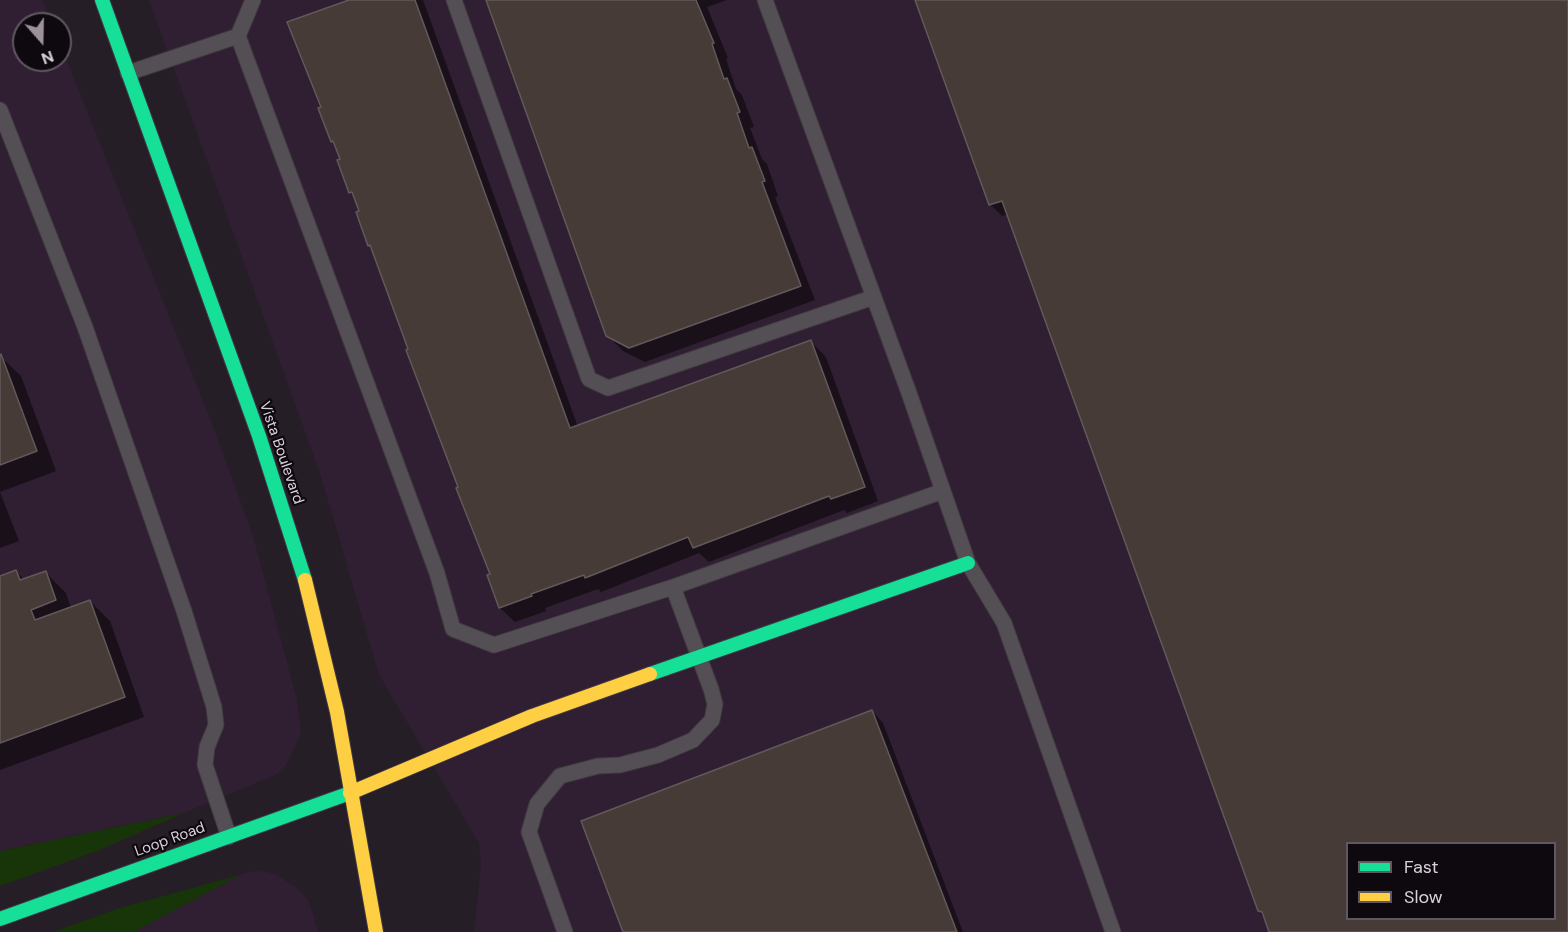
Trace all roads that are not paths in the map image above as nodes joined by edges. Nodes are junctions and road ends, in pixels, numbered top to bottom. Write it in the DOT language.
graph roads {
  1 [pos="102,0"];
  2 [pos="253,0"];
  3 [pos="454,0"];
  4 [pos="765,0"];
  5 [pos="238,36"];
  6 [pos="128,73"];
  7 [pos="0,110"];
  8 [pos="874,297"];
  9 [pos="943,491"];
  10 [pos="968,563"];
  11 [pos="673,587"];
  12 [pos="699,657"];
  13 [pos="352,792"];
  14 [pos="229,837"];
  15 [pos="0,919"];
  16 [pos="376,932"];
  17 [pos="564,932"];
  18 [pos="1113,932"];
  1 -- 6 [label="street, Vista Boulevard"];
  2 -- 5 [label="lane"];
  3 -- 8 [label="lane"];
  4 -- 8 [label="lane"];
  5 -- 6 [label="lane"];
  5 -- 11 [label="lane"];
  6 -- 13 [label="street, Vista Boulevard"];
  7 -- 14 [label="lane"];
  8 -- 9 [label="lane"];
  9 -- 10 [label="lane"];
  9 -- 11 [label="lane"];
  10 -- 12 [label="street, Loop Road"];
  10 -- 18 [label="lane"];
  11 -- 12 [label="lane"];
  12 -- 13 [label="street, Loop Road"];
  12 -- 17 [label="lane"];
  13 -- 14 [label="street, Loop Road"];
  13 -- 16 [label="street, Vista Boulevard"];
  14 -- 15 [label="street, Loop Road"];
}
